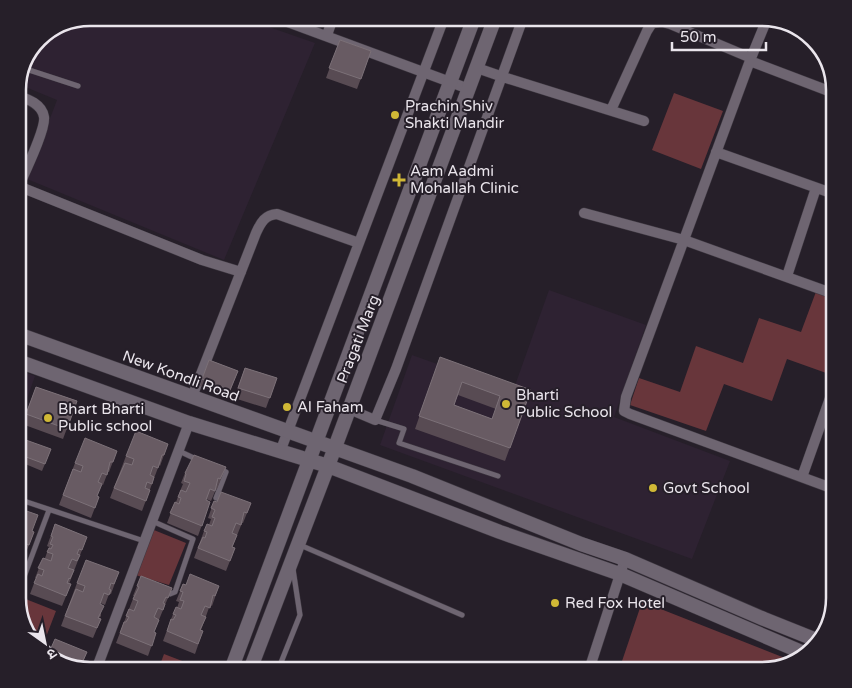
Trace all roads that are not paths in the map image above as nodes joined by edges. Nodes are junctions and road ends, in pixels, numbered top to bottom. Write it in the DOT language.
graph roads {
  1 [pos="301,26"];
  2 [pos="330,26"];
  3 [pos="441,26"];
  4 [pos="471,26"];
  5 [pos="492,26"];
  6 [pos="520,26"];
  7 [pos="650,26"];
  8 [pos="675,26"];
  9 [pos="765,26"];
  10 [pos="327,35"];
  11 [pos="751,59"];
  12 [pos="477,68"];
  13 [pos="29,70"];
  14 [pos="423,72"];
  15 [pos="503,77"];
  16 [pos="450,82"];
  17 [pos="78,86"];
  18 [pos="469,89"];
  19 [pos="826,90"];
  20 [pos="26,99"];
  21 [pos="611,110"];
  22 [pos="644,121"];
  23 [pos="716,152"];
  24 [pos="26,168"];
  25 [pos="816,188"];
  26 [pos="26,190"];
  27 [pos="826,191"];
  28 [pos="584,213"];
  29 [pos="684,240"];
  30 [pos="360,243"];
  31 [pos="241,272"];
  32 [pos="787,276"];
  33 [pos="826,291"];
  34 [pos="26,337"];
  35 [pos="26,364"];
  36 [pos="192,397"];
  37 [pos="349,409"];
  38 [pos="826,410"];
  39 [pos="375,420"];
  40 [pos="189,423"];
  41 [pos="288,432"];
  42 [pos="316,442"];
  43 [pos="334,448"];
  44 [pos="178,451"];
  45 [pos="280,452"];
  46 [pos="310,460"];
  47 [pos="202,461"];
  48 [pos="210,465"];
  49 [pos="328,466"];
  50 [pos="498,476"];
  51 [pos="802,477"];
  52 [pos="826,486"];
  53 [pos="26,502"];
  54 [pos="233,503"];
  55 [pos="49,510"];
  56 [pos="152,521"];
  57 [pos="144,541"];
  58 [pos="298,543"];
  59 [pos="292,559"];
  60 [pos="625,559"];
  61 [pos="26,572"];
  62 [pos="620,574"];
  63 [pos="162,591"];
  64 [pos="462,615"];
  65 [pos="811,638"];
  66 [pos="798,651"];
  67 [pos="99,662"];
  68 [pos="234,662"];
  69 [pos="253,662"];
  70 [pos="281,662"];
  71 [pos="592,662"];
  1 -- 10 [label="street"];
  2 -- 10 [label="street"];
  3 -- 14 [label="street"];
  4 -- 16 [label="street, Pragati Marg"];
  5 -- 12 [label="street, Pragati Marg"];
  6 -- 15 [label="street"];
  7 -- 21 [label="street"];
  8 -- 11 [label="street"];
  9 -- 11 [label="street"];
  10 -- 14 [label="street"];
  11 -- 19 [label="street"];
  11 -- 23 [label="street"];
  12 -- 15 [label="street"];
  12 -- 18 [label="street, Pragati Marg"];
  13 -- 17 [label="lane"];
  14 -- 16 [label="street"];
  14 -- 30 [label="street"];
  15 -- 21 [label="street"];
  15 -- 39 [label="street"];
  16 -- 18 [label="street"];
  16 -- 42 [label="street, Pragati Marg"];
  18 -- 37 [label="street, Pragati Marg"];
  20 -- 24 [label="street"];
  21 -- 22 [label="street"];
  23 -- 25 [label="street"];
  23 -- 29 [label="street"];
  25 -- 27 [label="street"];
  25 -- 32 [label="street"];
  26 -- 31 [label="street"];
  28 -- 29 [label="street"];
  29 -- 32 [label="street"];
  29 -- 51 [label="street"];
  30 -- 31 [label="street"];
  30 -- 41 [label="street"];
  31 -- 36 [label="street"];
  32 -- 33 [label="street"];
  34 -- 36 [label="street, New Kondli Road"];
  35 -- 40 [label="street"];
  36 -- 41 [label="street, New Kondli Road"];
  37 -- 39 [label="street"];
  37 -- 43 [label="street, Pragati Marg"];
  38 -- 51 [label="street"];
  39 -- 50 [label="lane"];
  40 -- 44 [label="street"];
  40 -- 45 [label="street"];
  41 -- 42 [label="street, New Kondli Road"];
  41 -- 45 [label="street"];
  42 -- 43 [label="street, New Kondli Road"];
  42 -- 46 [label="street, Pragati Marg"];
  43 -- 49 [label="street, Pragati Marg"];
  43 -- 60 [label="street, New Kondli Road"];
  44 -- 47 [label="lane"];
  44 -- 56 [label="street"];
  45 -- 46 [label="street"];
  46 -- 49 [label="street"];
  46 -- 68 [label="street, Pragati Marg"];
  48 -- 54 [label="lane"];
  49 -- 58 [label="street, Pragati Marg"];
  49 -- 62 [label="street"];
  51 -- 52 [label="street"];
  53 -- 55 [label="lane"];
  55 -- 57 [label="lane"];
  55 -- 61 [label="lane"];
  56 -- 57 [label="street"];
  56 -- 63 [label="lane"];
  57 -- 67 [label="street"];
  58 -- 59 [label="street, Pragati Marg"];
  58 -- 64 [label="lane"];
  59 -- 69 [label="street, Pragati Marg"];
  59 -- 70 [label="lane"];
  60 -- 62 [label="street"];
  60 -- 65 [label="street, New Kondli Road"];
  62 -- 66 [label="street"];
  62 -- 71 [label="street"];
}
